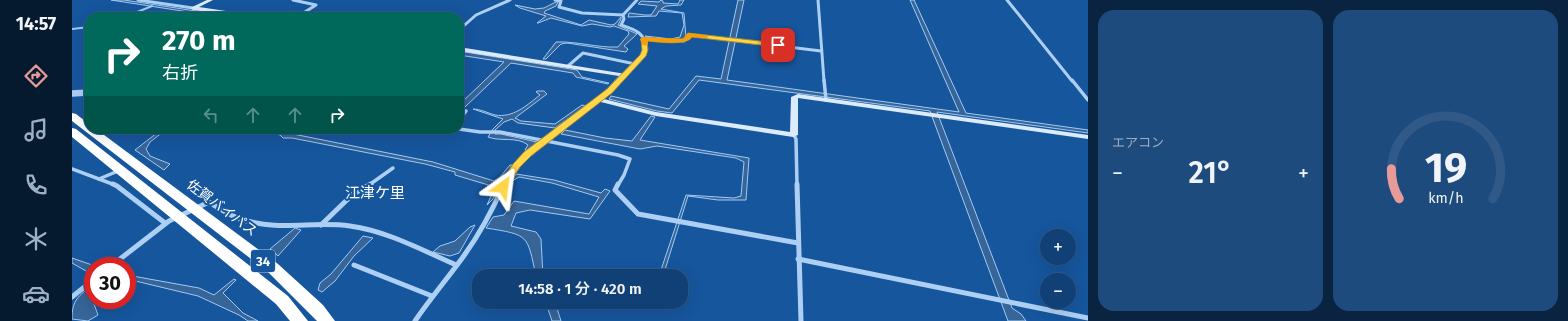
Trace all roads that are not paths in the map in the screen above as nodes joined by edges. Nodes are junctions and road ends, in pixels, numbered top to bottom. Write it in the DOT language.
graph roads {
  1 [pos="138,0"];
  2 [pos="211,0"];
  3 [pos="293,0"];
  4 [pos="510,0"];
  5 [pos="555,0"];
  6 [pos="637,0"];
  7 [pos="818,0"];
  8 [pos="1007,0"];
  9 [pos="193,8"];
  10 [pos="220,12"];
  11 [pos="305,12"];
  12 [pos="623,15"];
  13 [pos="464,26"];
  14 [pos="644,39"];
  15 [pos="464,50"];
  16 [pos="821,51"];
  17 [pos="635,64"];
  18 [pos="568,66"];
  19 [pos="624,75"];
  20 [pos="84,93"];
  21 [pos="72,94"];
  22 [pos="826,97"];
  23 [pos="599,100"];
  24 [pos="1088,100"];
  25 [pos="466,111"];
  26 [pos="464,114"];
  27 [pos="72,116"];
  28 [pos="84,125"];
  29 [pos="464,130"];
  30 [pos="72,131"];
  31 [pos="96,134"];
  32 [pos="794,135"];
  33 [pos="1088,137"];
  34 [pos="545,140"];
  35 [pos="393,168"];
  36 [pos="72,169"];
  37 [pos="121,170"];
  38 [pos="99,179"];
  39 [pos="193,207"];
  40 [pos="178,215"];
  41 [pos="165,223"];
  42 [pos="321,225"];
  43 [pos="798,243"];
  44 [pos="122,257"];
  45 [pos="798,259"];
  46 [pos="354,265"];
  47 [pos="456,265"];
  48 [pos="84,287"];
  49 [pos="432,296"];
  50 [pos="72,297"];
  51 [pos="1088,318"];
  52 [pos="300,321"];
  53 [pos="327,321"];
  54 [pos="416,321"];
  55 [pos="801,321"];
  1 -- 9 [label="street"];
  2 -- 9 [label="street"];
  3 -- 11 [label="street"];
  4 -- 13 [label="street"];
  5 -- 12 [label="street"];
  6 -- 12 [label="street"];
  7 -- 16 [label="street"];
  8 -- 24 [label="street"];
  9 -- 10 [label="street"];
  12 -- 14 [label="street"];
  14 -- 16 [label="street"];
  14 -- 17 [label="street"];
  15 -- 18 [label="street"];
  16 -- 22 [label="street"];
  17 -- 18 [label="street"];
  17 -- 19 [label="street"];
  18 -- 19 [label="street"];
  19 -- 23 [label="street"];
  20 -- 21 [label="street"];
  22 -- 32 [label="street"];
  22 -- 33 [label="street"];
  23 -- 32 [label="street"];
  23 -- 34 [label="street"];
  25 -- 26 [label="street"];
  27 -- 28 [label="highway, 佐賀バイパス / 34"];
  29 -- 34 [label="street"];
  30 -- 37 [label="highway, 34"];
  31 -- 39 [label="highway, 佐賀バイパス / 34"];
  32 -- 43 [label="street"];
  34 -- 43 [label="street"];
  34 -- 47 [label="street"];
  35 -- 42 [label="street"];
  36 -- 38 [label="street"];
  37 -- 38 [label="street"];
  37 -- 40 [label="highway, 34"];
  38 -- 41 [label="street"];
  39 -- 40 [label="street"];
  39 -- 42 [label="street"];
  39 -- 53 [label="highway, 佐賀バイパス / 34"];
  40 -- 41 [label="street"];
  40 -- 52 [label="highway, 34"];
  41 -- 44 [label="street"];
  42 -- 47 [label="street"];
  43 -- 45 [label="street"];
  45 -- 51 [label="street"];
  45 -- 55 [label="street"];
  46 -- 49 [label="street"];
  47 -- 49 [label="street"];
  48 -- 50 [label="street"];
  49 -- 54 [label="street"];
}
